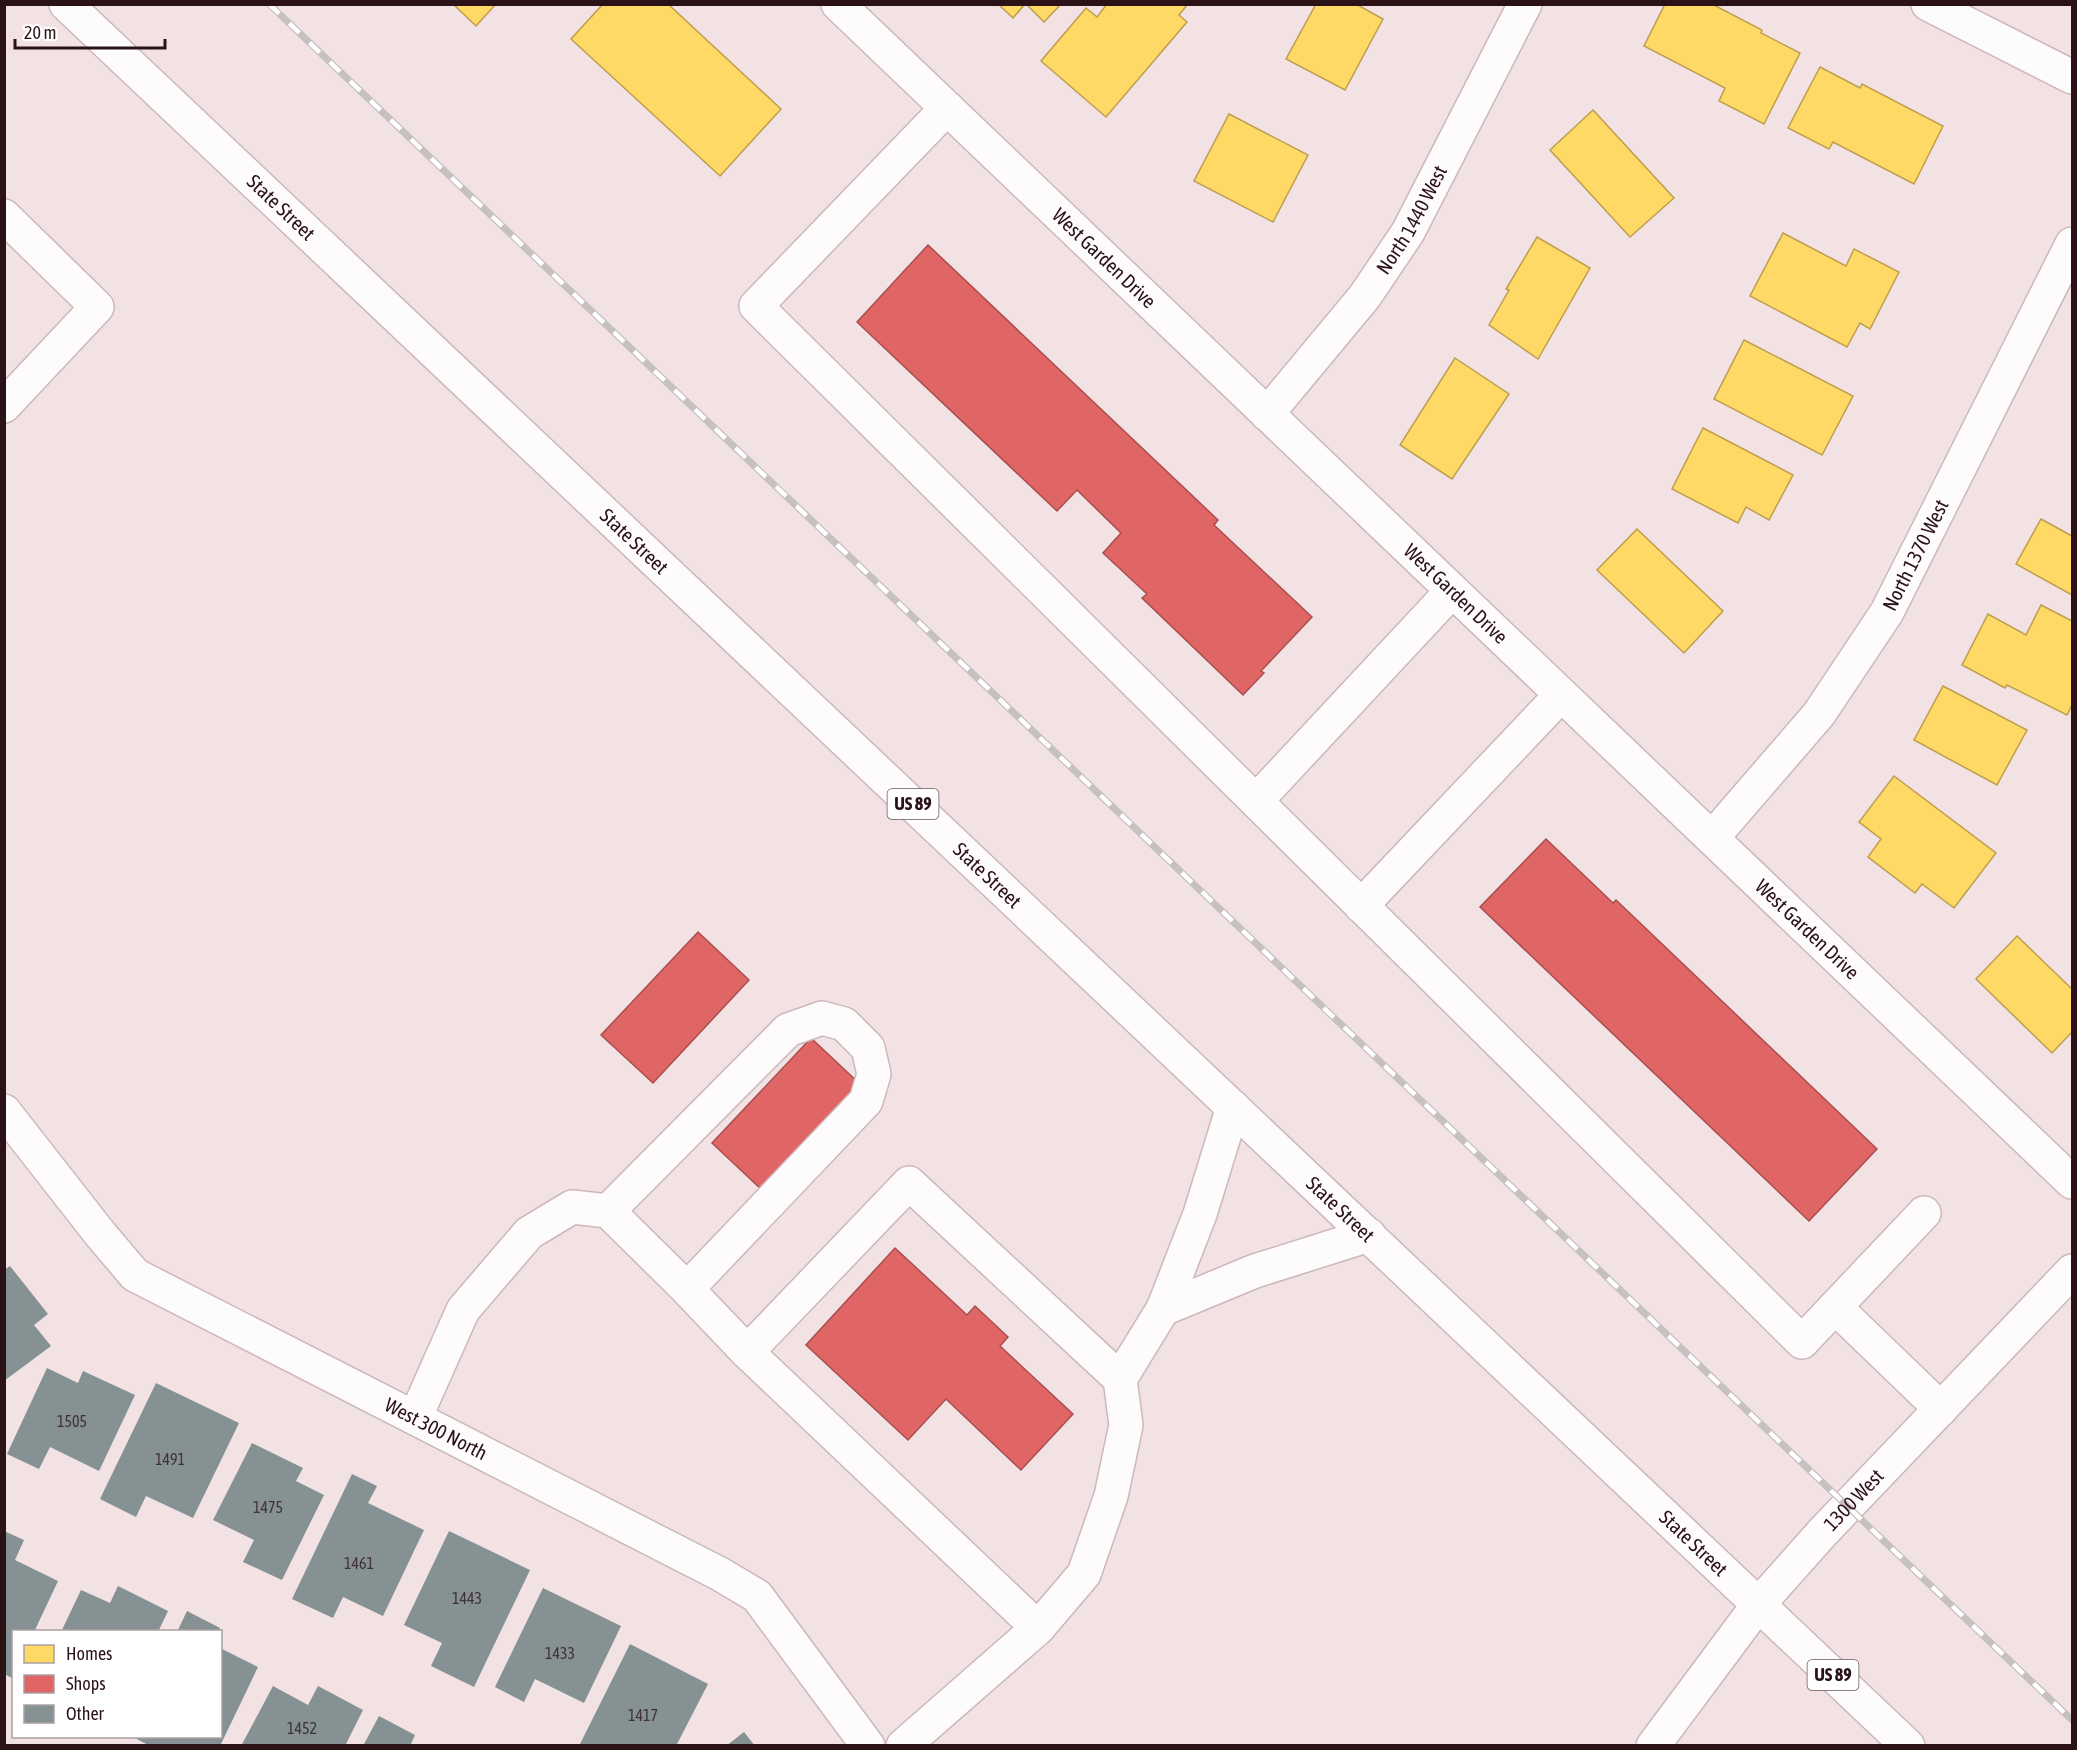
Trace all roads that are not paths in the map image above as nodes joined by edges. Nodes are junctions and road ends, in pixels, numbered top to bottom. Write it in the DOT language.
graph roads {
  1 [pos="66,4"];
  2 [pos="1525,4"];
  3 [pos="1928,4"];
  4 [pos="855,10"];
  5 [pos="2073,77"];
  6 [pos="947,108"];
  7 [pos="4,216"];
  8 [pos="2073,244"];
  9 [pos="4,406"];
  10 [pos="1268,414"];
  11 [pos="1452,591"];
  12 [pos="1561,695"];
  13 [pos="1256,801"];
  14 [pos="1712,838"];
  15 [pos="1361,906"];
  16 [pos="1233,1107"];
  17 [pos="4,1111"];
  18 [pos="2073,1182"];
  19 [pos="608,1211"];
  20 [pos="1924,1214"];
  21 [pos="1369,1235"];
  22 [pos="2073,1271"];
  23 [pos="687,1289"];
  24 [pos="1835,1306"];
  25 [pos="1163,1309"];
  26 [pos="747,1352"];
  27 [pos="1120,1379"];
  28 [pos="1941,1409"];
  29 [pos="415,1418"];
  30 [pos="1758,1605"];
  31 [pos="1038,1628"];
  32 [pos="868,1746"];
  33 [pos="903,1746"];
  34 [pos="1653,1746"];
  35 [pos="1908,1746"];
  1 -- 16 [label="street, State Street / US 89"];
  2 -- 10 [label="street, North 1440 West"];
  3 -- 5 [label="street"];
  4 -- 6 [label="street, West Garden Drive"];
  6 -- 10 [label="street, West Garden Drive"];
  6 -- 13 [label="street"];
  7 -- 9 [label="street"];
  8 -- 14 [label="street, North 1370 West"];
  10 -- 11 [label="street, West Garden Drive"];
  11 -- 12 [label="street, West Garden Drive"];
  11 -- 13 [label="street"];
  12 -- 14 [label="street, West Garden Drive"];
  12 -- 15 [label="street"];
  13 -- 15 [label="street"];
  14 -- 18 [label="street, West Garden Drive"];
  15 -- 24 [label="street"];
  16 -- 21 [label="street, State Street / US 89"];
  16 -- 25 [label="street"];
  17 -- 29 [label="street, West 300 North"];
  19 -- 23 [label="street"];
  19 -- 23 [label="street"];
  19 -- 29 [label="street"];
  20 -- 24 [label="street"];
  21 -- 25 [label="street"];
  21 -- 30 [label="street, State Street / US 89"];
  22 -- 28 [label="street, 1300 West"];
  23 -- 26 [label="street"];
  24 -- 28 [label="street"];
  25 -- 27 [label="street"];
  26 -- 27 [label="street"];
  26 -- 31 [label="street"];
  27 -- 31 [label="street"];
  28 -- 30 [label="street, 1300 West"];
  29 -- 32 [label="street, West 300 North"];
  30 -- 34 [label="street, 1300 West"];
  30 -- 35 [label="street, State Street / US 89"];
  31 -- 33 [label="street"];
}
